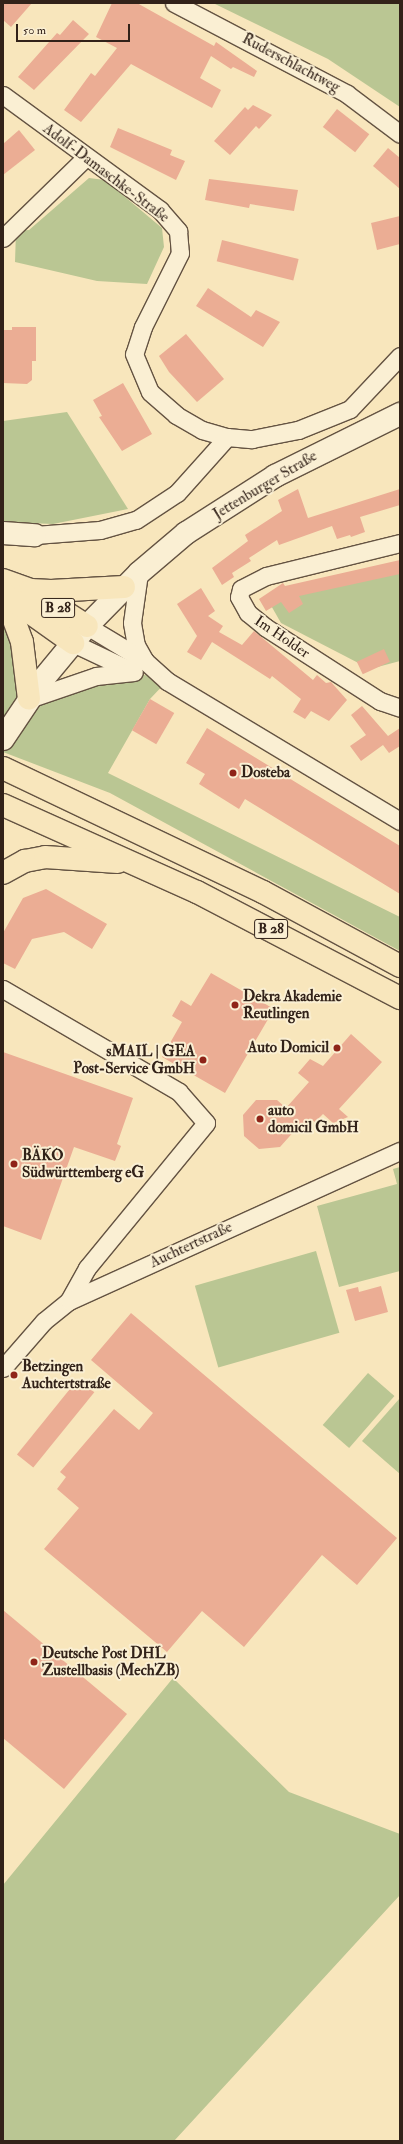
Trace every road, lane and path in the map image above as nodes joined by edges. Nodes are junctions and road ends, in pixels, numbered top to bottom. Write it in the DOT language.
graph roads {
  1 [pos="174,3"];
  2 [pos="3,95"];
  3 [pos="400,134"];
  4 [pos="86,157"];
  5 [pos="3,238"];
  6 [pos="400,356"];
  7 [pos="400,414"];
  8 [pos="227,437"];
  9 [pos="3,533"];
  10 [pos="36,535"];
  11 [pos="400,543"];
  12 [pos="3,580"];
  13 [pos="132,580"];
  14 [pos="30,590"];
  15 [pos="3,593"];
  16 [pos="87,626"];
  17 [pos="73,643"];
  18 [pos="140,666"];
  19 [pos="25,704"];
  20 [pos="400,708"];
  21 [pos="3,739"];
  22 [pos="3,768"];
  23 [pos="3,805"];
  24 [pos="400,821"];
  25 [pos="140,864"];
  26 [pos="3,873"];
  27 [pos="400,966"];
  28 [pos="3,990"];
  29 [pos="400,998"];
  30 [pos="400,1151"];
  31 [pos="69,1302"];
  32 [pos="3,1368"];
  1 -- 3 [label="street, Ruderschlachtweg"];
  2 -- 4 [label="street, Adolf-Damaschke-Straße"];
  4 -- 5 [label="street"];
  4 -- 8 [label="street, Adolf-Damaschke-Straße"];
  6 -- 8 [label="street, Adolf-Damaschke-Straße"];
  7 -- 13 [label="street, Jettenburger Straße"];
  8 -- 10 [label="street"];
  9 -- 10 [label="street"];
  11 -- 20 [label="street, Im Holder"];
  12 -- 14 [label="highway, B 28"];
  13 -- 14 [label="highway, B 28"];
  13 -- 16 [label="street, Jettenburger Straße"];
  13 -- 18 [label="street"];
  14 -- 16 [label="highway, B 28"];
  15 -- 17 [label="highway, B 28"];
  15 -- 19 [label="highway, B 28"];
  16 -- 17 [label="street, Jettenburger Straße"];
  16 -- 18 [label="street"];
  17 -- 18 [label="street"];
  17 -- 19 [label="street, Jettenburger Straße"];
  18 -- 19 [label="street"];
  18 -- 24 [label="street"];
  19 -- 21 [label="street, Jettenburger Straße"];
  22 -- 27 [label="highway, B 28"];
  23 -- 25 [label="highway, B 28"];
  25 -- 26 [label="highway, B 28"];
  25 -- 29 [label="highway, B 28"];
  28 -- 31 [label="street"];
  30 -- 31 [label="street, Auchtertstraße"];
  31 -- 32 [label="street, Auchtertstraße"];
}
